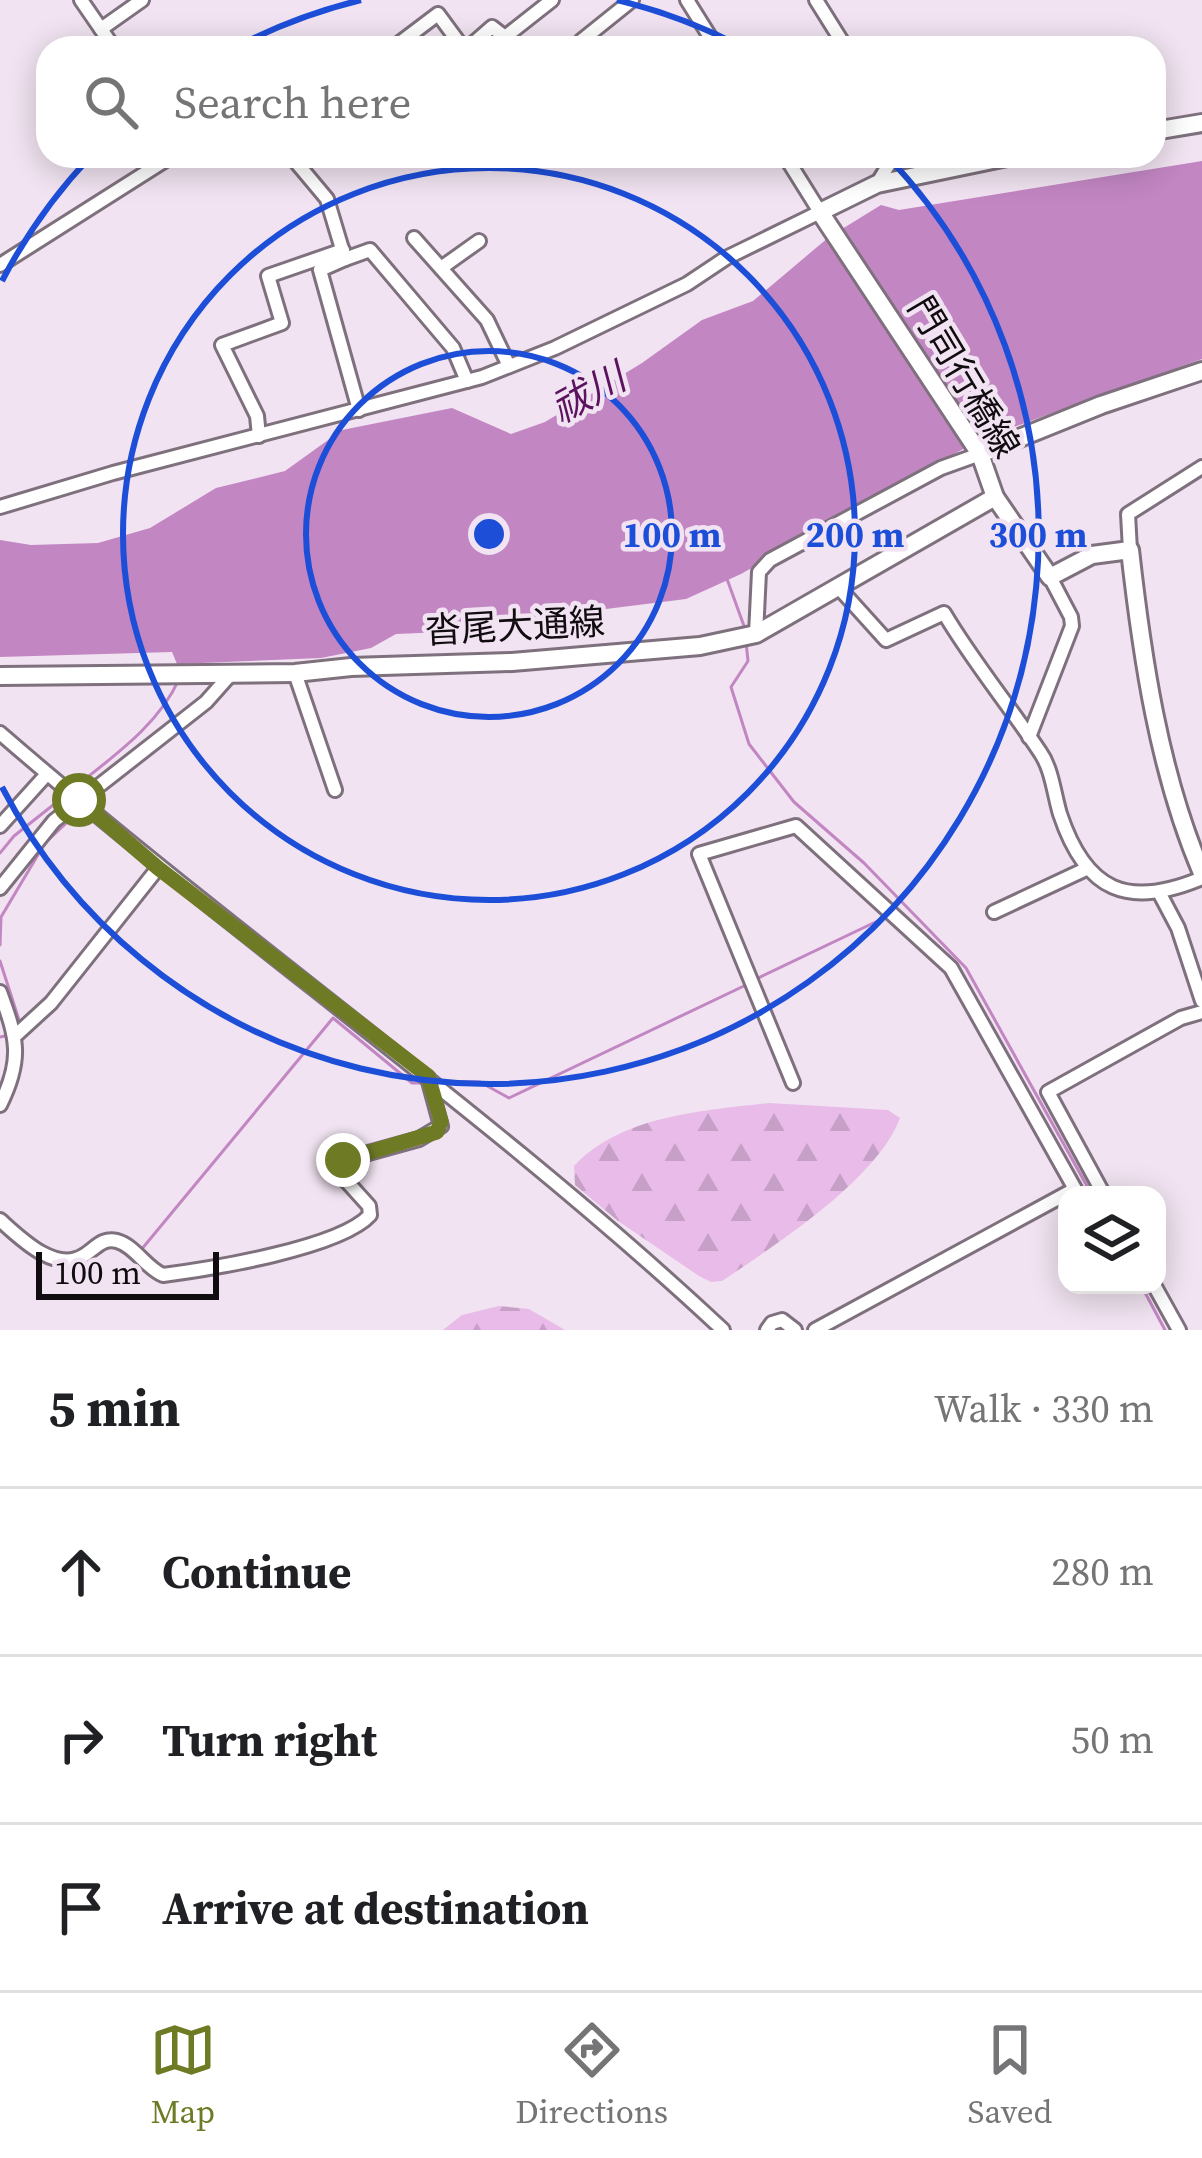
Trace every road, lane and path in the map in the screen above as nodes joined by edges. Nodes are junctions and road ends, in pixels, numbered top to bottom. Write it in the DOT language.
graph roads {
  1 [pos="81,0"];
  2 [pos="142,0"];
  3 [pos="553,0"];
  4 [pos="632,0"];
  5 [pos="687,0"];
  6 [pos="816,0"];
  7 [pos="100,28"];
  8 [pos="106,36"];
  9 [pos="409,36"];
  10 [pos="456,36"];
  11 [pos="506,36"];
  12 [pos="586,36"];
  13 [pos="710,36"];
  14 [pos="838,36"];
  15 [pos="1202,123"];
  16 [pos="1166,129"];
  17 [pos="153,168"];
  18 [pos="301,168"];
  19 [pos="792,168"];
  20 [pos="887,168"];
  21 [pos="952,168"];
  22 [pos="877,184"];
  23 [pos="823,218"];
  24 [pos="413,238"];
  25 [pos="479,241"];
  26 [pos="344,254"];
  27 [pos="0,266"];
  28 [pos="441,268"];
  29 [pos="509,366"];
  30 [pos="1202,370"];
  31 [pos="467,381"];
  32 [pos="359,410"];
  33 [pos="259,436"];
  34 [pos="979,451"];
  35 [pos="1202,467"];
  36 [pos="995,497"];
  37 [pos="0,507"];
  38 [pos="1130,550"];
  39 [pos="1050,577"];
  40 [pos="840,589"];
  41 [pos="756,634"];
  42 [pos="295,673"];
  43 [pos="221,674"];
  44 [pos="0,676"];
  45 [pos="0,733"];
  46 [pos="1029,737"];
  47 [pos="49,775"];
  48 [pos="335,790"];
  49 [pos="77,798"];
  50 [pos="0,826"];
  51 [pos="158,868"];
  52 [pos="1086,869"];
  53 [pos="1202,875"];
  54 [pos="0,888"];
  55 [pos="1160,894"];
  56 [pos="994,913"];
  57 [pos="0,992"];
  58 [pos="1202,1001"];
  59 [pos="1202,1012"];
  60 [pos="16,1035"];
  61 [pos="428,1076"];
  62 [pos="793,1083"];
  63 [pos="1048,1092"];
  64 [pos="1028,1104"];
  65 [pos="0,1105"];
  66 [pos="1099,1186"];
  67 [pos="0,1220"];
  68 [pos="1159,1294"];
  69 [pos="723,1330"];
  70 [pos="767,1330"];
  71 [pos="796,1330"];
  72 [pos="815,1330"];
  73 [pos="1179,1330"];
  1 -- 7 [label="street"];
  2 -- 7 [label="street"];
  3 -- 11 [label="street"];
  4 -- 12 [label="street"];
  5 -- 13 [label="street"];
  6 -- 14 [label="street"];
  7 -- 8 [label="street"];
  9 -- 10 [label="street"];
  15 -- 16 [label="main road"];
  17 -- 27 [label="street"];
  18 -- 26 [label="street"];
  19 -- 23 [label="street"];
  20 -- 22 [label="street"];
  21 -- 22 [label="main road"];
  22 -- 23 [label="main road"];
  23 -- 29 [label="street"];
  23 -- 34 [label="main road, 門司行橋線"];
  24 -- 28 [label="street"];
  25 -- 28 [label="street"];
  26 -- 31 [label="street"];
  26 -- 32 [label="street"];
  26 -- 33 [label="street"];
  28 -- 29 [label="street"];
  29 -- 31 [label="street"];
  30 -- 34 [label="main road"];
  31 -- 32 [label="street"];
  32 -- 33 [label="street"];
  33 -- 37 [label="street"];
  34 -- 36 [label="main road, 門司行橋線"];
  34 -- 41 [label="street"];
  35 -- 38 [label="street"];
  36 -- 39 [label="main road, 門司行橋線"];
  36 -- 40 [label="main road, 沓尾大通線"];
  38 -- 39 [label="main road"];
  38 -- 53 [label="main road"];
  39 -- 46 [label="street"];
  40 -- 41 [label="main road, 沓尾大通線"];
  40 -- 46 [label="street"];
  41 -- 42 [label="main road, 沓尾大通線"];
  42 -- 43 [label="main road, 沓尾大通線"];
  42 -- 48 [label="street"];
  43 -- 44 [label="main road, 沓尾大通線"];
  43 -- 49 [label="street"];
  45 -- 47 [label="street"];
  46 -- 52 [label="street"];
  47 -- 49 [label="street"];
  47 -- 50 [label="street"];
  49 -- 51 [label="street"];
  49 -- 54 [label="street"];
  51 -- 60 [label="street"];
  51 -- 61 [label="street"];
  52 -- 55 [label="street"];
  52 -- 56 [label="street"];
  53 -- 55 [label="street"];
  55 -- 58 [label="street"];
  57 -- 60 [label="street"];
  59 -- 63 [label="street"];
  60 -- 65 [label="street"];
  61 -- 67 [label="street"];
  61 -- 69 [label="street"];
  62 -- 64 [label="street"];
  63 -- 64 [label="street"];
  63 -- 66 [label="street"];
  64 -- 72 [label="street"];
  68 -- 73 [label="street"];
  70 -- 71 [label="street"];
}
